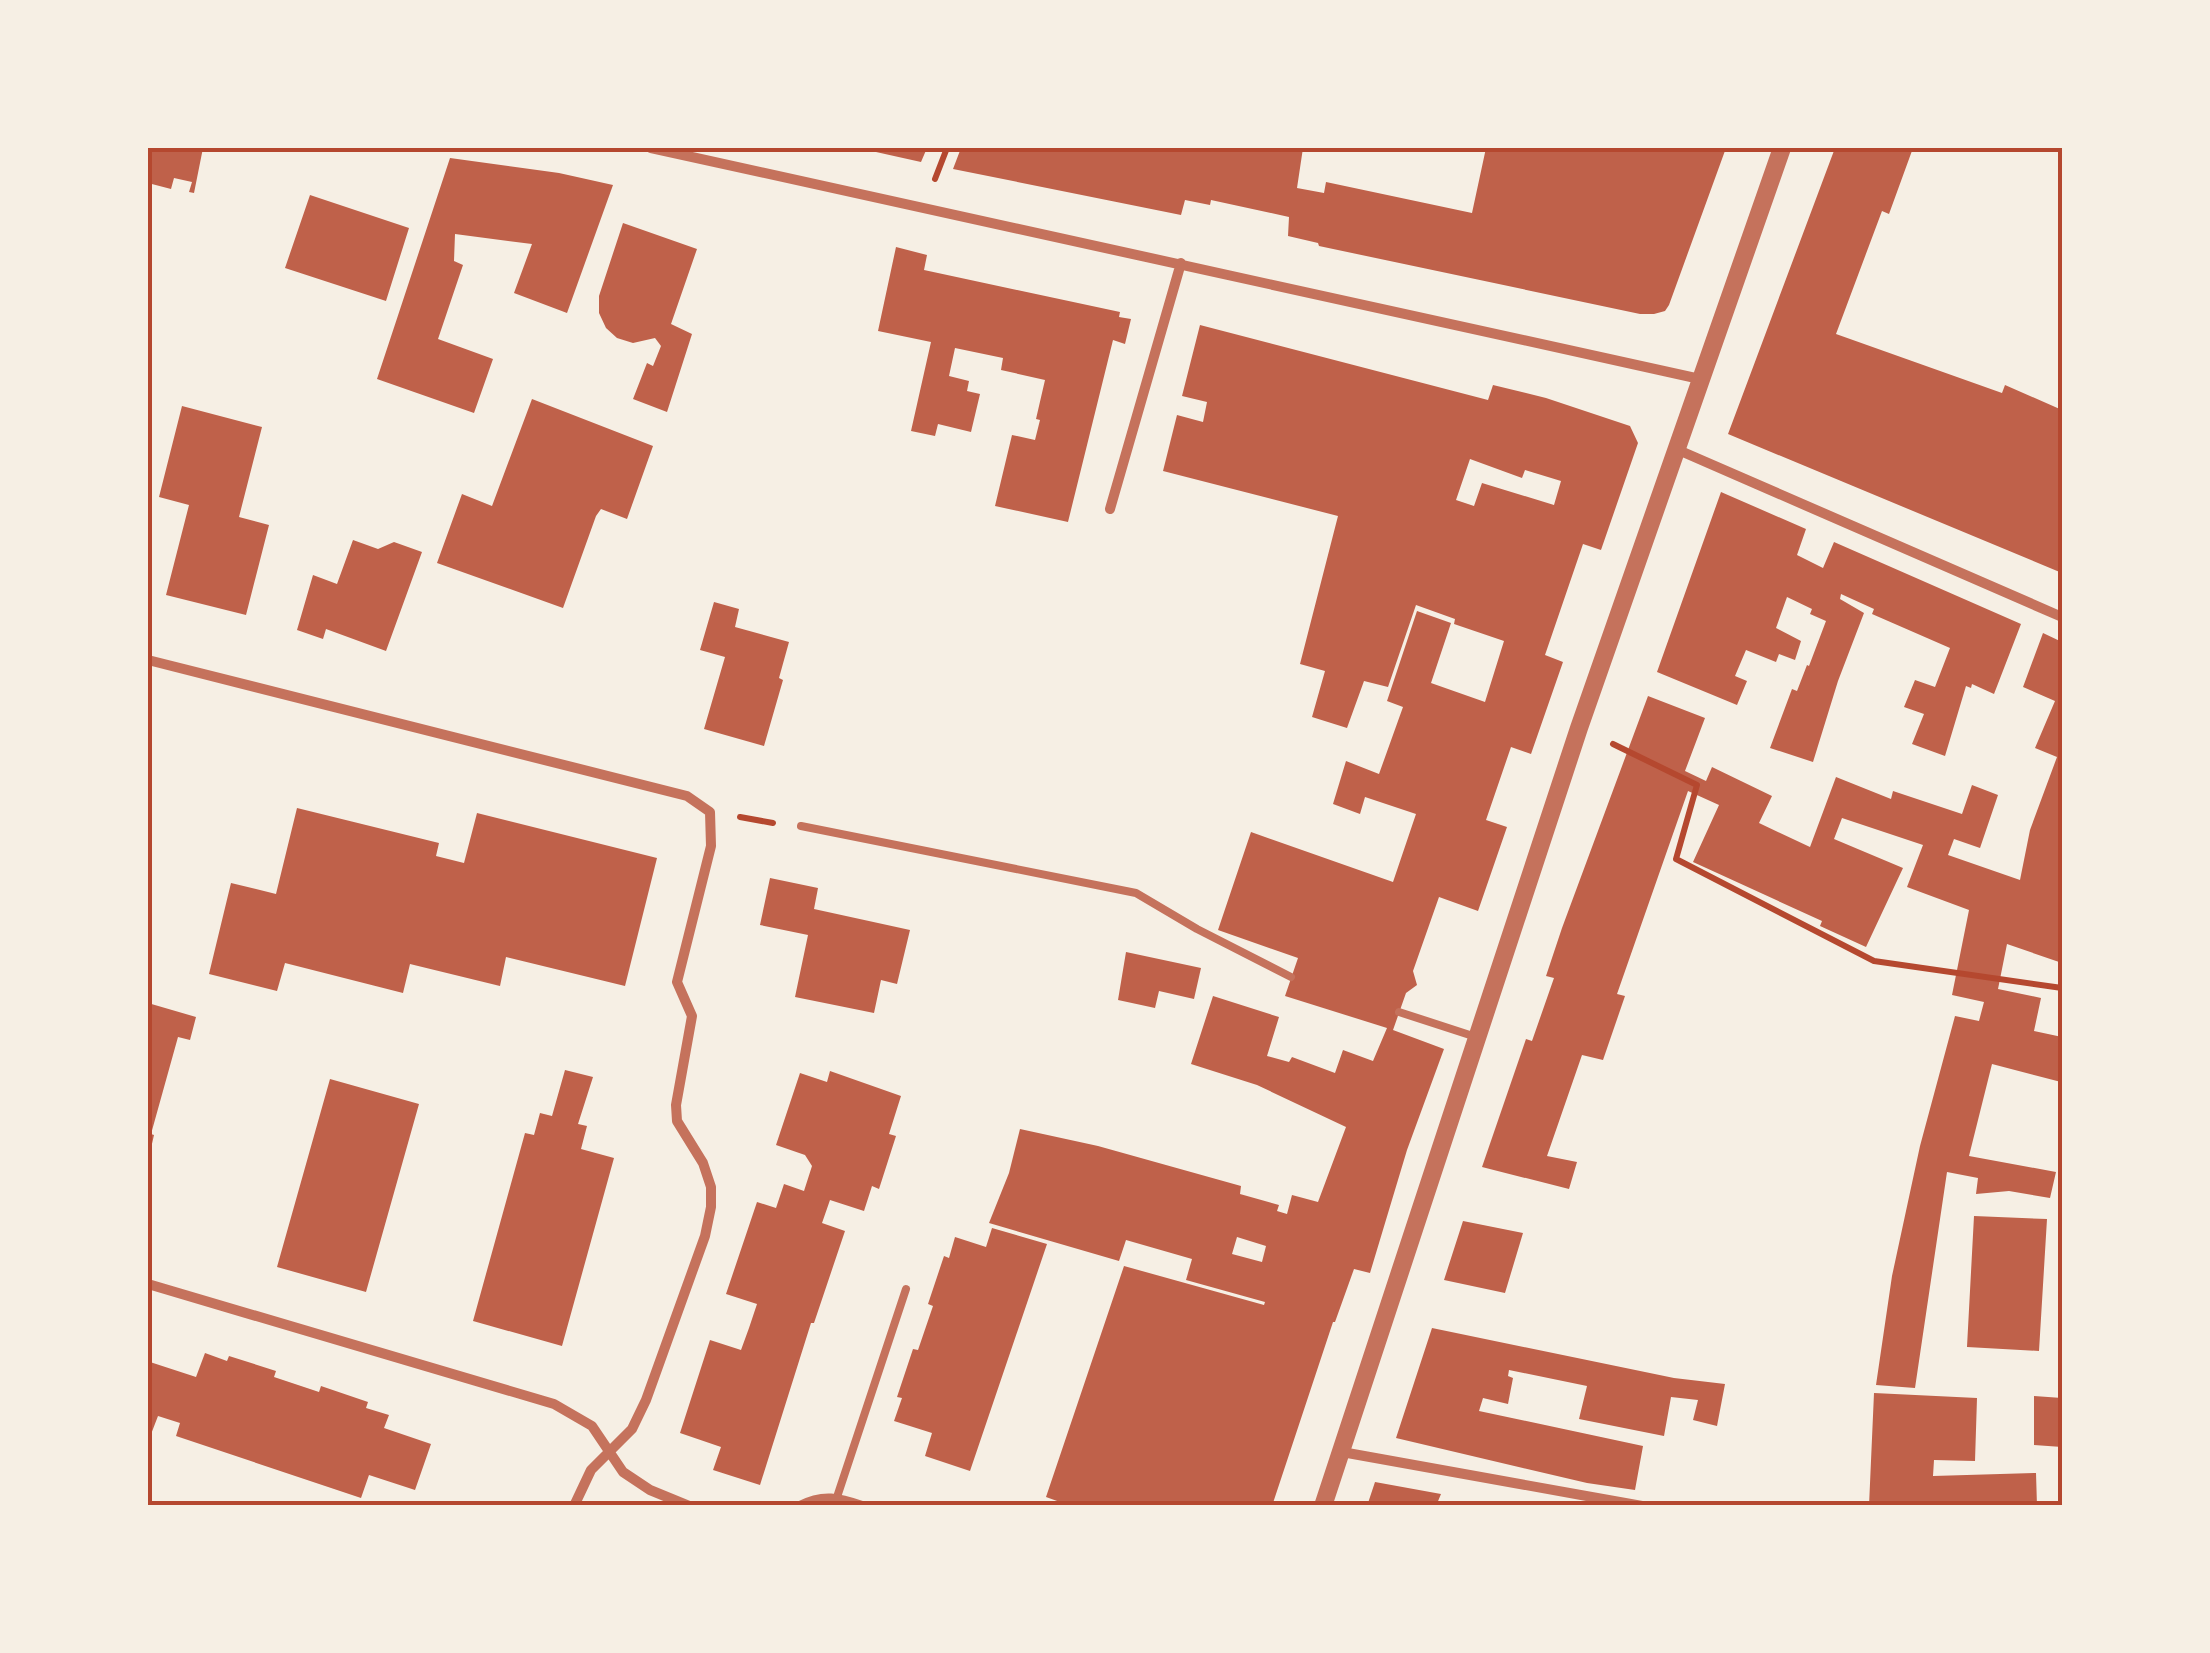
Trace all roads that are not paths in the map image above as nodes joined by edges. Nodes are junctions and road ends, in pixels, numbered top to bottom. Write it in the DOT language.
graph roads {
  1 [pos="651,148"];
  2 [pos="1782,148"];
  3 [pos="1181,264"];
  4 [pos="1700,379"];
  5 [pos="1676,450"];
  6 [pos="1110,510"];
  7 [pos="2062,616"];
  8 [pos="148,660"];
  9 [pos="801,826"];
  10 [pos="1291,976"];
  11 [pos="1399,1012"];
  12 [pos="1480,1038"];
  13 [pos="148,1284"];
  14 [pos="906,1288"];
  15 [pos="612,1450"];
  16 [pos="1342,1452"];
  17 [pos="837,1497"];
  18 [pos="574,1506"];
  19 [pos="690,1506"];
  20 [pos="800,1506"];
  21 [pos="862,1506"];
  22 [pos="1323,1506"];
  23 [pos="1642,1506"];
  1 -- 3 [label="street"];
  2 -- 4 [label="street"];
  3 -- 4 [label="street"];
  3 -- 6 [label="street"];
  4 -- 5 [label="street"];
  5 -- 7 [label="street"];
  5 -- 12 [label="street"];
  8 -- 15 [label="street"];
  9 -- 10 [label="lane"];
  11 -- 12 [label="lane"];
  12 -- 16 [label="street"];
  13 -- 15 [label="street"];
  14 -- 17 [label="lane"];
  15 -- 18 [label="street"];
  15 -- 19 [label="street"];
  16 -- 22 [label="street"];
  16 -- 23 [label="street"];
  17 -- 20 [label="street"];
  17 -- 21 [label="street"];
}
